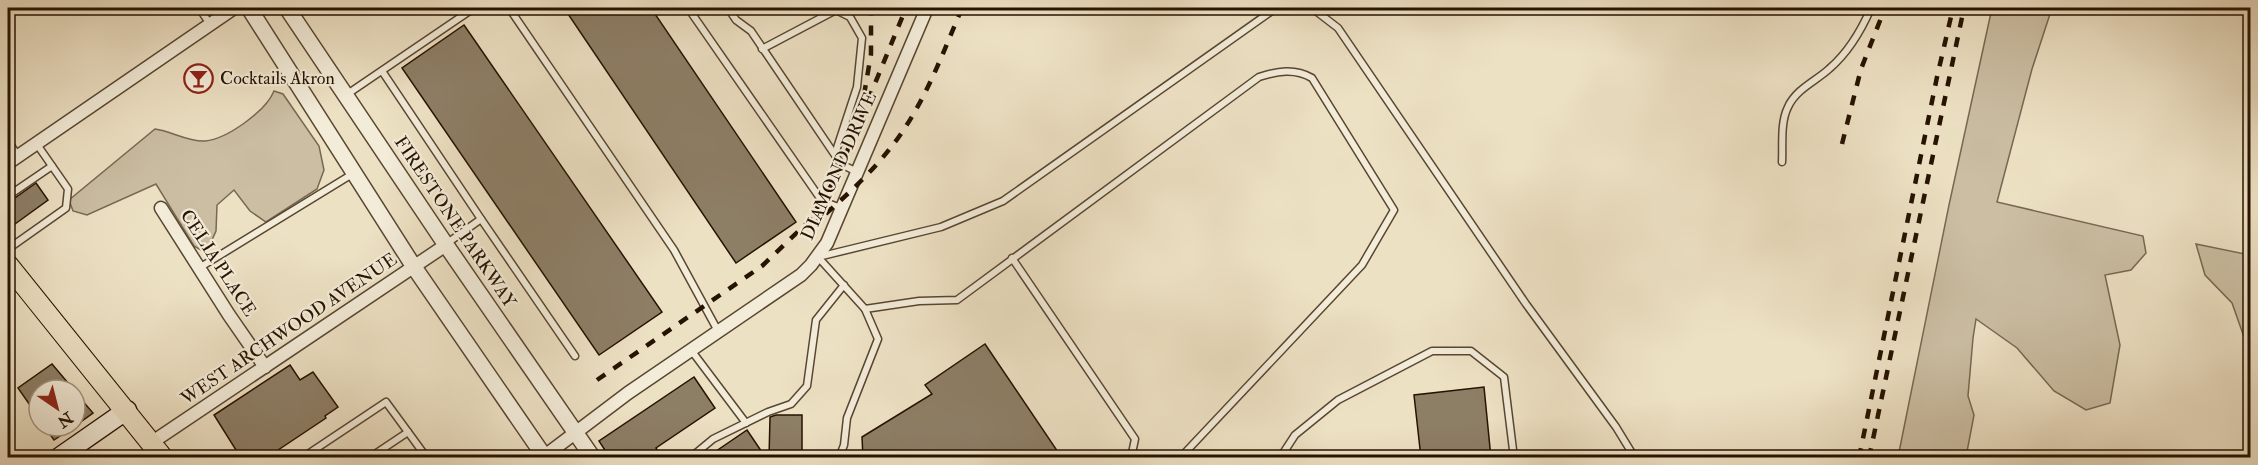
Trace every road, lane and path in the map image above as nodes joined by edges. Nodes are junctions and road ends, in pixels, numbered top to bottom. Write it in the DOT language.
graph roads {
  1 [pos="199,8"];
  2 [pos="234,8"];
  3 [pos="249,8"];
  4 [pos="287,8"];
  5 [pos="474,8"];
  6 [pos="509,8"];
  7 [pos="688,8"];
  8 [pos="728,8"];
  9 [pos="927,8"];
  10 [pos="1276,8"];
  11 [pos="1312,8"];
  12 [pos="1871,8"];
  13 [pos="210,24"];
  14 [pos="762,49"];
  15 [pos="382,71"];
  16 [pos="345,95"];
  17 [pos="8,141"];
  18 [pos="36,143"];
  19 [pos="835,154"];
  20 [pos="13,159"];
  21 [pos="1782,162"];
  22 [pos="52,166"];
  23 [pos="857,172"];
  24 [pos="354,173"];
  25 [pos="8,196"];
  26 [pos="161,208"];
  27 [pos="841,208"];
  28 [pos="481,219"];
  29 [pos="446,245"];
  30 [pos="8,249"];
  31 [pos="818,257"];
  32 [pos="1012,258"];
  33 [pos="8,264"];
  34 [pos="414,267"];
  35 [pos="199,268"];
  36 [pos="844,285"];
  37 [pos="865,309"];
  38 [pos="718,331"];
  39 [pos="691,350"];
  40 [pos="575,356"];
  41 [pos="265,368"];
  42 [pos="127,410"];
  43 [pos="746,423"];
  44 [pos="408,432"];
  45 [pos="576,432"];
  46 [pos="157,450"];
  47 [pos="303,457"];
  48 [pos="544,457"];
  49 [pos="58,458"];
  50 [pos="369,458"];
  51 [pos="426,458"];
  52 [pos="593,458"];
  53 [pos="690,458"];
  54 [pos="839,458"];
  55 [pos="1131,458"];
  56 [pos="1180,458"];
  57 [pos="1280,458"];
  58 [pos="1514,458"];
  59 [pos="1635,458"];
  1 -- 13 [label="lane"];
  2 -- 13 [label="street"];
  3 -- 24 [label="street"];
  4 -- 16 [label="street, FIRESTONE PARKWAY"];
  5 -- 15 [label="lane"];
  6 -- 38 [label="lane"];
  7 -- 27 [label="lane"];
  8 -- 14 [label="lane"];
  9 -- 23 [label="street, DIAMOND DRIVE"];
  10 -- 31 [label="lane"];
  11 -- 59 [label="lane"];
  12 -- 21 [label="lane"];
  13 -- 18 [label="street"];
  14 -- 19 [label="lane"];
  14 -- 19 [label="lane"];
  15 -- 16 [label="lane"];
  15 -- 28 [label="lane"];
  16 -- 29 [label="street, FIRESTONE PARKWAY"];
  17 -- 20 [label="lane"];
  18 -- 20 [label="street"];
  18 -- 22 [label="lane"];
  19 -- 23 [label="lane"];
  22 -- 25 [label="lane"];
  22 -- 30 [label="lane"];
  23 -- 27 [label="street, DIAMOND DRIVE"];
  24 -- 34 [label="street"];
  24 -- 35 [label="lane"];
  26 -- 35 [label="street, CELIA PLACE"];
  27 -- 31 [label="street, DIAMOND DRIVE"];
  28 -- 29 [label="lane"];
  28 -- 40 [label="lane"];
  29 -- 34 [label="street, WEST ARCHWOOD AVENUE"];
  29 -- 45 [label="street, FIRESTONE PARKWAY"];
  31 -- 36 [label="lane"];
  31 -- 38 [label="street, DIAMOND DRIVE"];
  32 -- 37 [label="lane"];
  32 -- 55 [label="lane"];
  32 -- 56 [label="lane"];
  33 -- 42 [label="main road"];
  34 -- 41 [label="street, WEST ARCHWOOD AVENUE"];
  34 -- 48 [label="street"];
  35 -- 41 [label="street, CELIA PLACE"];
  36 -- 37 [label="lane"];
  36 -- 43 [label="lane"];
  37 -- 54 [label="lane"];
  38 -- 39 [label="street, DIAMOND DRIVE"];
  39 -- 43 [label="lane"];
  39 -- 45 [label="street, DIAMOND DRIVE"];
  41 -- 46 [label="street, WEST ARCHWOOD AVENUE"];
  42 -- 46 [label="main road"];
  42 -- 49 [label="main road"];
  43 -- 53 [label="lane"];
  44 -- 47 [label="lane"];
  44 -- 50 [label="lane"];
  44 -- 51 [label="lane"];
  45 -- 48 [label="street, DIAMOND DRIVE"];
  45 -- 52 [label="street, FIRESTONE PARKWAY"];
  57 -- 58 [label="lane"];
}
